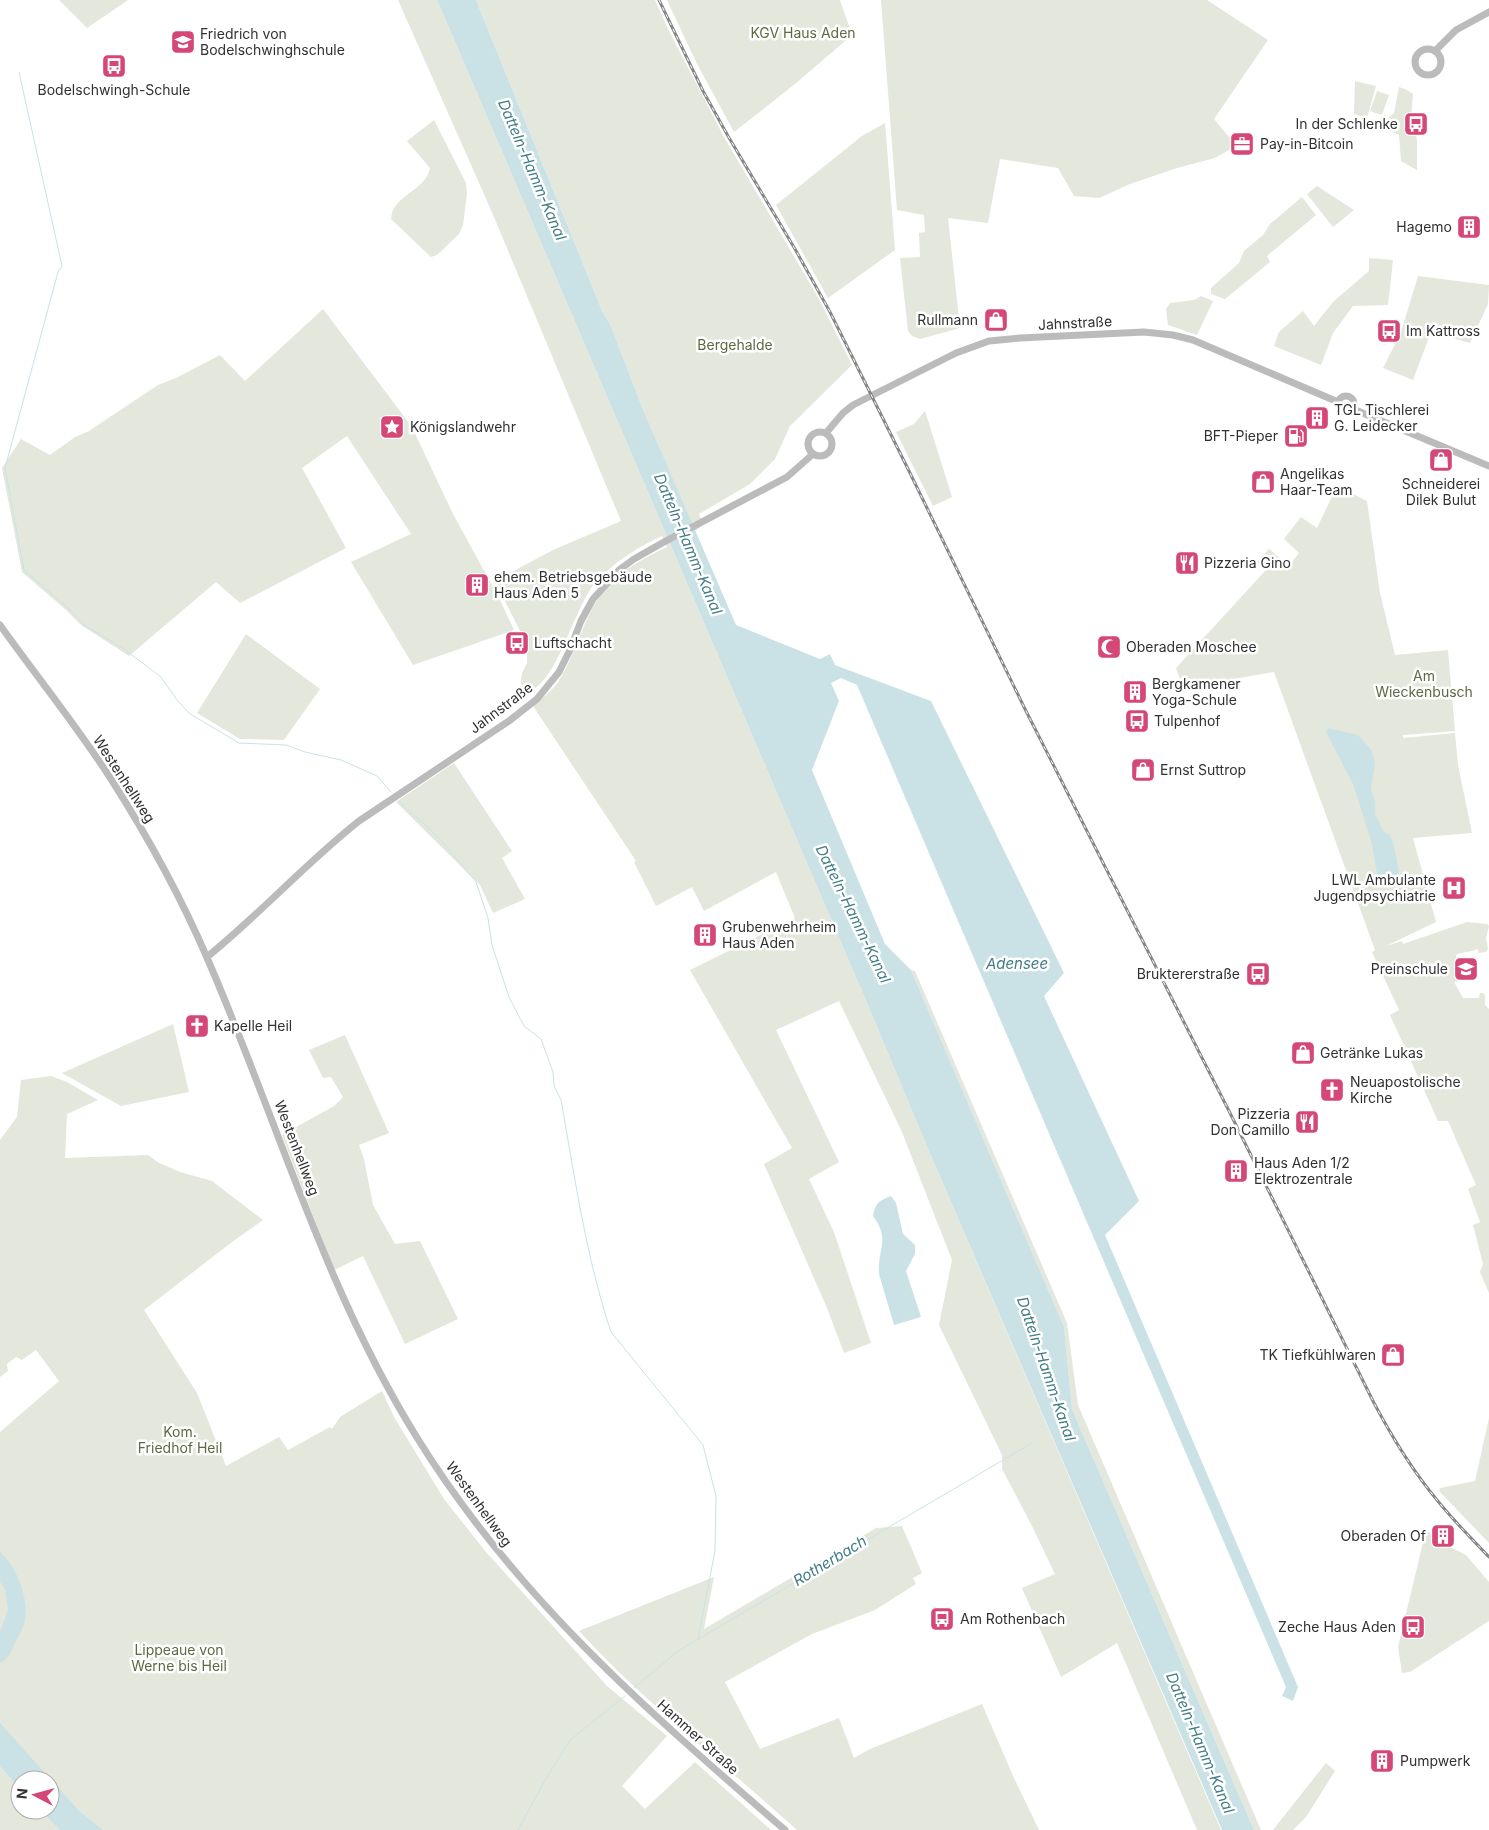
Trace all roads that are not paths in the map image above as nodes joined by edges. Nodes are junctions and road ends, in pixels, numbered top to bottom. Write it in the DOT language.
graph roads {
  1 [pos="1489,12"];
  2 [pos="1435,51"];
  3 [pos="1338,402"];
  4 [pos="1354,409"];
  5 [pos="826,433"];
  6 [pos="813,454"];
  7 [pos="1489,466"];
  8 [pos="0,625"];
  9 [pos="207,957"];
  10 [pos="597,1660"];
  11 [pos="785,1830"];
  1 -- 2 [label="main road"];
  3 -- 4 [label="main road"];
  3 -- 4 [label="main road"];
  3 -- 5 [label="main road, Jahnstraße"];
  4 -- 7 [label="main road"];
  5 -- 6 [label="main road"];
  5 -- 6 [label="main road"];
  6 -- 9 [label="main road, Jahnstraße"];
  8 -- 9 [label="main road, Westenhellweg"];
  9 -- 10 [label="main road, Westenhellweg"];
  10 -- 11 [label="main road, Hammer Straße"];
}
